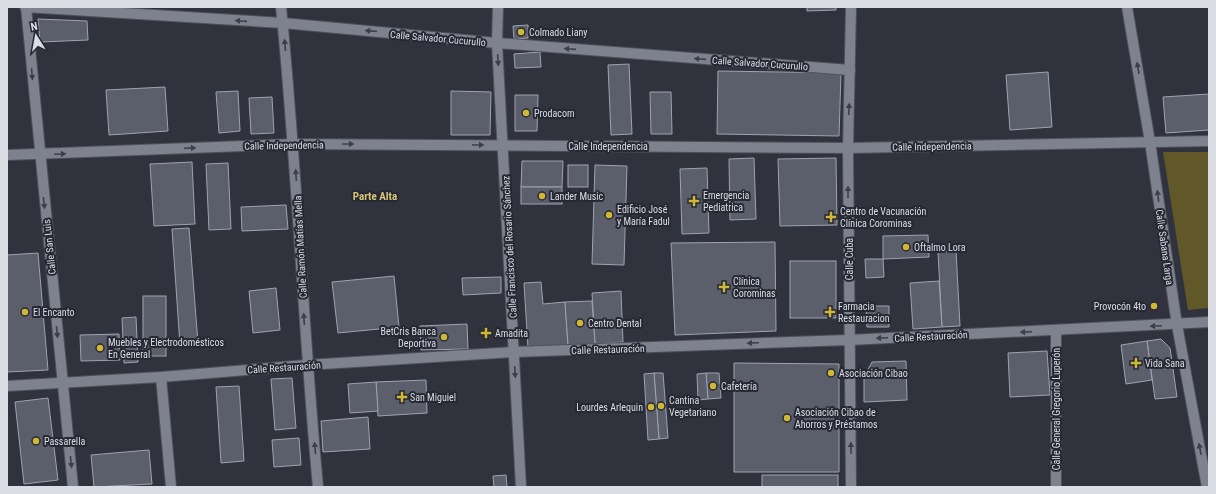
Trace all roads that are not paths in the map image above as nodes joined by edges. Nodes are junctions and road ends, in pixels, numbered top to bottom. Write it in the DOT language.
graph roads {
  1 [pos="26,7"];
  2 [pos="281,7"];
  3 [pos="498,7"];
  4 [pos="851,7"];
  5 [pos="1127,7"];
  6 [pos="283,23"];
  7 [pos="497,43"];
  8 [pos="850,70"];
  9 [pos="1209,141"];
  10 [pos="1150,142"];
  11 [pos="294,144"];
  12 [pos="504,145"];
  13 [pos="848,148"];
  14 [pos="7,155"];
  15 [pos="39,155"];
  16 [pos="1209,322"];
  17 [pos="1176,325"];
  18 [pos="1056,330"];
  19 [pos="849,340"];
  20 [pos="514,352"];
  21 [pos="307,365"];
  22 [pos="161,377"];
  23 [pos="62,382"];
  24 [pos="7,386"];
  25 [pos="73,487"];
  26 [pos="171,487"];
  27 [pos="318,487"];
  28 [pos="521,487"];
  29 [pos="852,487"];
  30 [pos="1056,487"];
  31 [pos="1207,487"];
  6 -- 1 [label="street, Calle Salvador Cucurullo, one-way"];
  1 -- 15 [label="street, Calle San Luis, one-way"];
  2 -- 6 [label="street, Calle Ramón Matías Mella"];
  3 -- 7 [label="street, Calle Francisco del Rosario Sánchez"];
  4 -- 8 [label="street, Calle Cuba"];
  10 -- 5 [label="street, Calle Sabana Larga, one-way"];
  7 -- 6 [label="street, Calle Salvador Cucurullo, one-way"];
  11 -- 6 [label="street, Calle Ramón Matías Mella, one-way"];
  8 -- 7 [label="street, Calle Salvador Cucurullo, one-way"];
  7 -- 12 [label="street, Calle Francisco del Rosario Sánchez, one-way"];
  13 -- 8 [label="street, Calle Cuba, one-way"];
  9 -- 10 [label="street, Calle Independencia"];
  10 -- 13 [label="street, Calle Independencia"];
  17 -- 10 [label="street, Calle Sabana Larga, one-way"];
  11 -- 12 [label="street, Calle Independencia, one-way"];
  15 -- 11 [label="street, Calle Independencia, one-way"];
  21 -- 11 [label="street, Calle Ramón Matías Mella, one-way"];
  12 -- 13 [label="street, Calle Independencia"];
  12 -- 20 [label="street, Calle Francisco del Rosario Sánchez"];
  19 -- 13 [label="street, Calle Cuba, one-way"];
  14 -- 15 [label="street, Calle Independencia"];
  15 -- 23 [label="street, Calle San Luis, one-way"];
  16 -- 17 [label="street, Calle Restauración"];
  17 -- 18 [label="street, Calle Restauración, one-way"];
  31 -- 17 [label="street, Calle Sabana Larga, one-way"];
  18 -- 19 [label="street, Calle Restauración, one-way"];
  18 -- 30 [label="street, Calle General Gregorio Luperón"];
  19 -- 20 [label="street, Calle Restauración, one-way"];
  29 -- 19 [label="street, Calle Cuba, one-way"];
  20 -- 21 [label="street, Calle Restauración"];
  20 -- 28 [label="street, Calle Francisco del Rosario Sánchez, one-way"];
  21 -- 22 [label="street, Calle Restauración"];
  27 -- 21 [label="street, Calle Ramón Matías Mella, one-way"];
  22 -- 23 [label="street, Calle Restauración"];
  22 -- 26 [label="street"];
  23 -- 24 [label="street, Calle Restauración"];
  23 -- 25 [label="street, Calle San Luis, one-way"];
}
